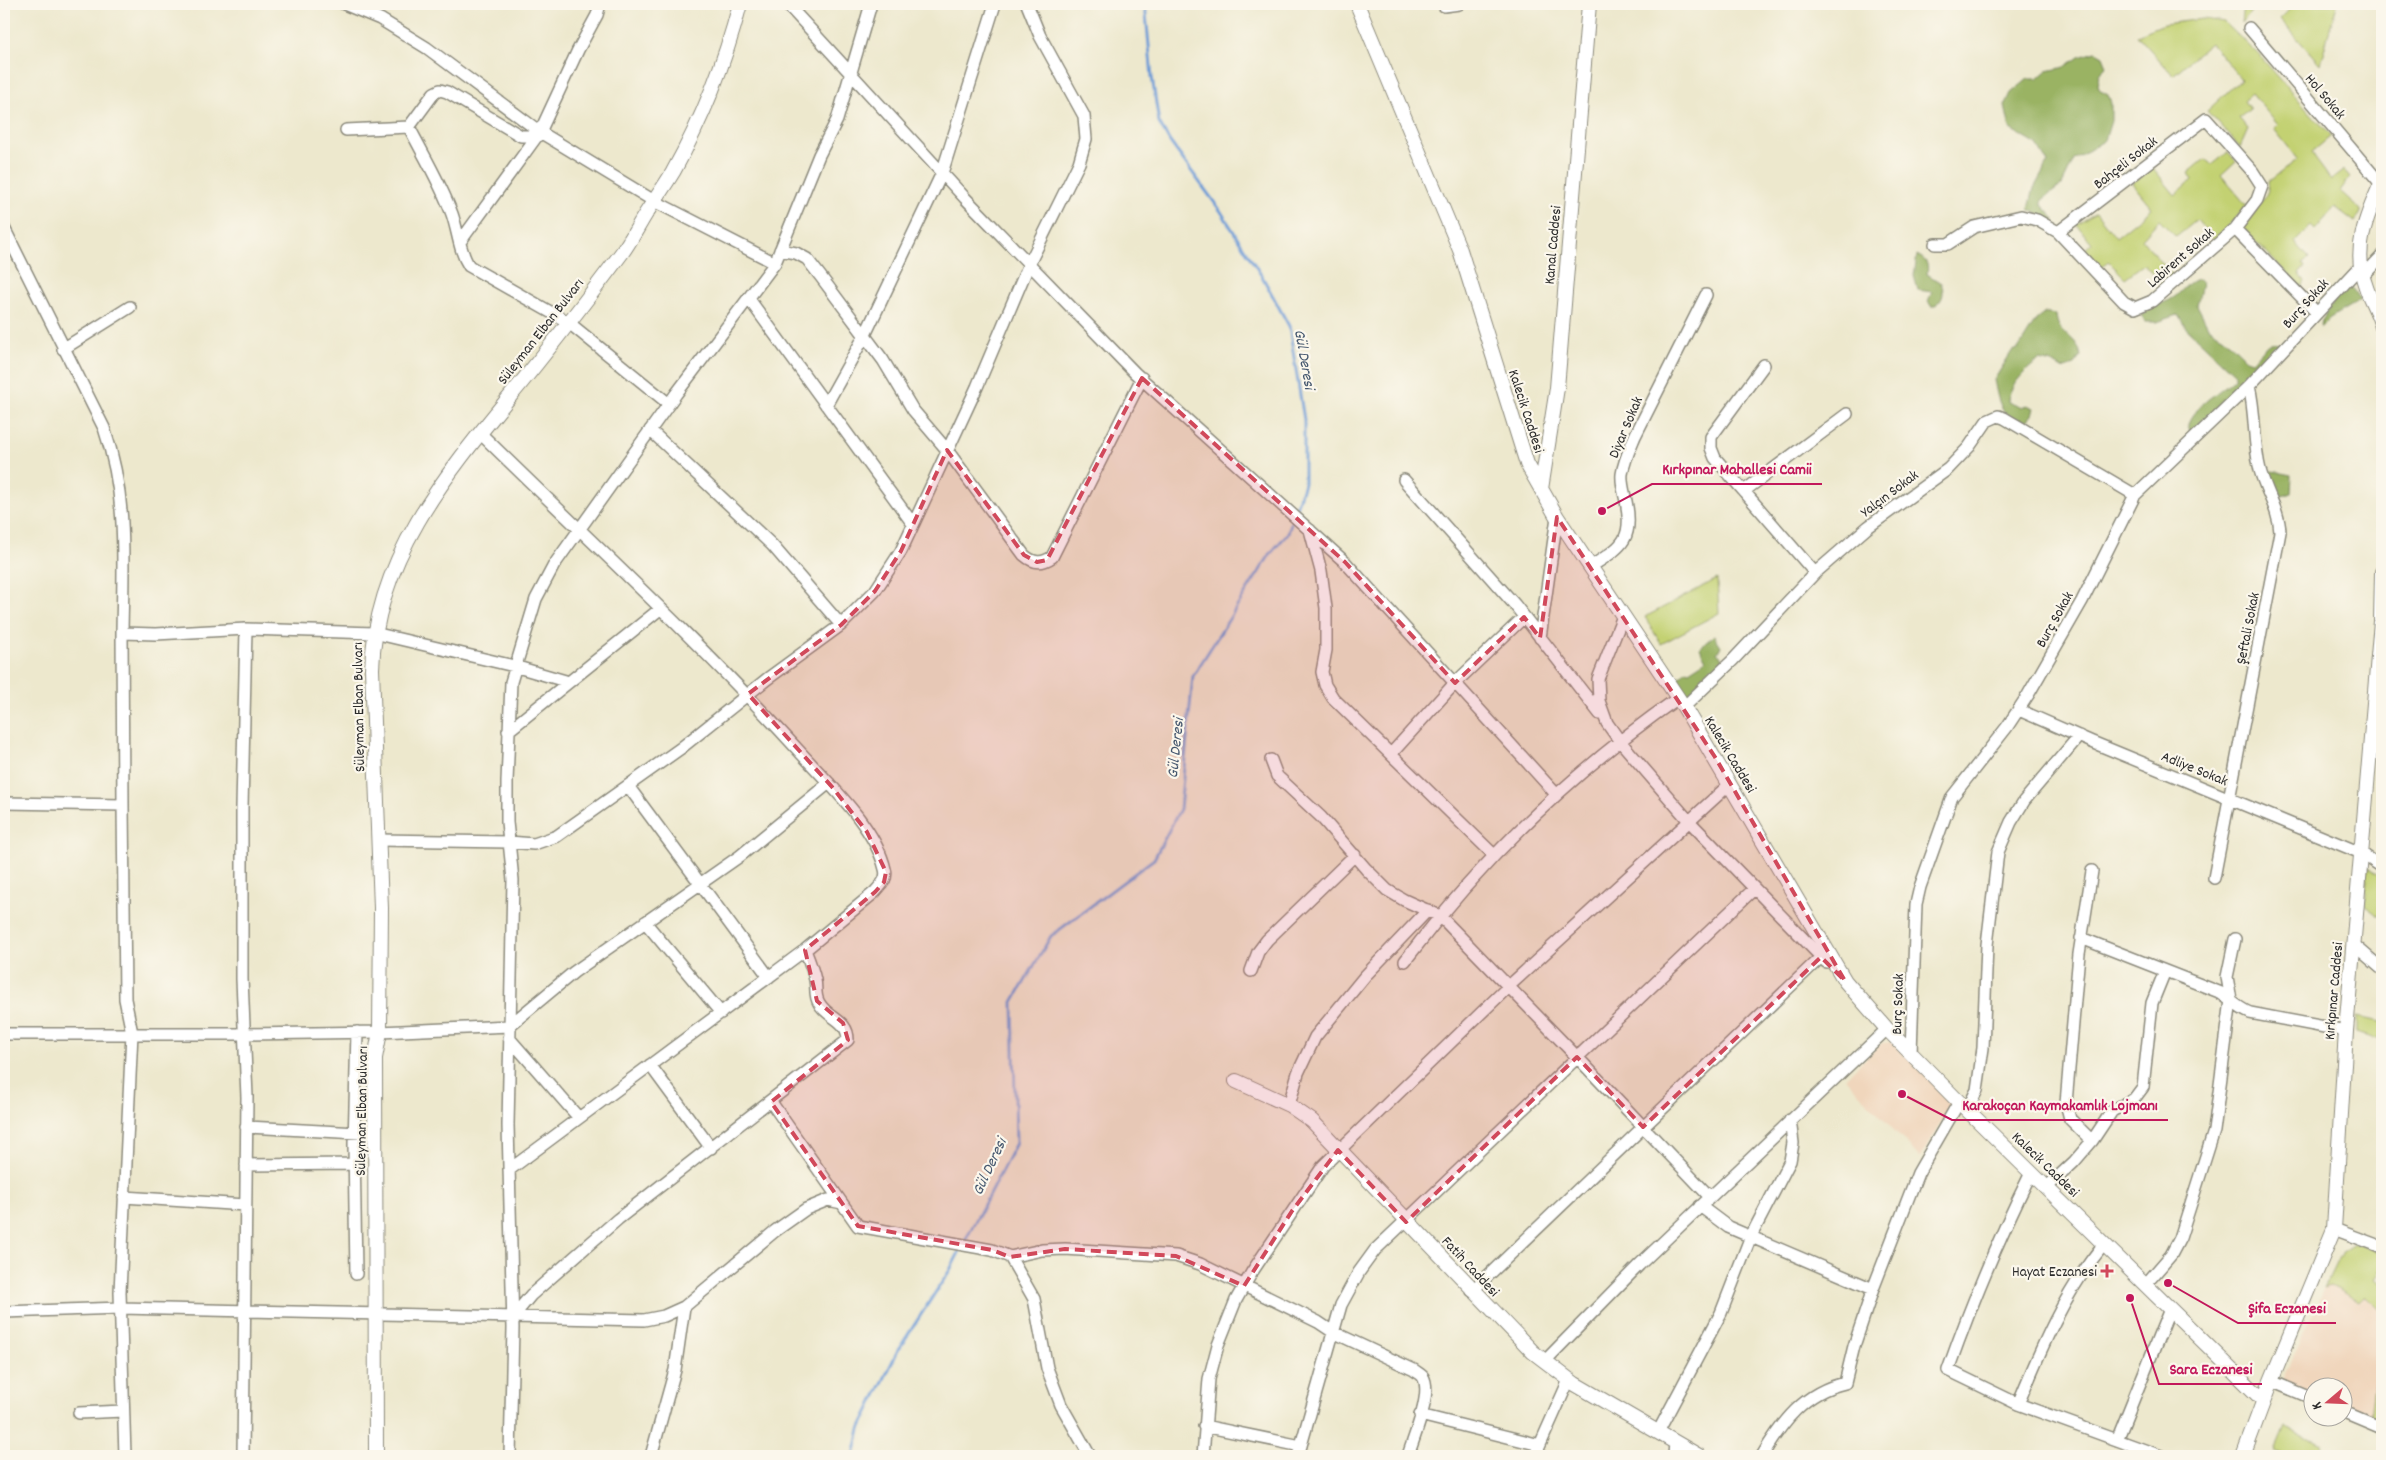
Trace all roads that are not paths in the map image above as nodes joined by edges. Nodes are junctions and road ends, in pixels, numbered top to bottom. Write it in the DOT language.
graph roads {
  1 [pos="344,4"];
  2 [pos="600,4"];
  3 [pos="740,4"];
  4 [pos="786,4"];
  5 [pos="871,4"];
  6 [pos="995,4"];
  7 [pos="1027,4"];
  8 [pos="1357,4"];
  9 [pos="1458,4"];
  10 [pos="1589,4"];
  11 [pos="1444,6"];
  12 [pos="2249,28"];
  13 [pos="851,72"];
  14 [pos="409,127"];
  15 [pos="346,130"];
  16 [pos="538,134"];
  17 [pos="942,173"];
  18 [pos="2382,183"];
  19 [pos="654,201"];
  20 [pos="4,228"];
  21 [pos="2235,229"];
  22 [pos="2058,232"];
  23 [pos="460,242"];
  24 [pos="1935,244"];
  25 [pos="780,250"];
  26 [pos="2382,256"];
  27 [pos="775,263"];
  28 [pos="1029,264"];
  29 [pos="2361,272"];
  30 [pos="1706,295"];
  31 [pos="749,299"];
  32 [pos="130,307"];
  33 [pos="2379,310"];
  34 [pos="2317,313"];
  35 [pos="568,322"];
  36 [pos="2382,327"];
  37 [pos="865,335"];
  38 [pos="63,349"];
  39 [pos="1764,365"];
  40 [pos="1142,378"];
  41 [pos="2249,386"];
  42 [pos="669,404"];
  43 [pos="826,405"];
  44 [pos="1847,414"];
  45 [pos="650,430"];
  46 [pos="480,433"];
  47 [pos="947,450"];
  48 [pos="1404,480"];
  49 [pos="1541,489"];
  50 [pos="1744,491"];
  51 [pos="2136,495"];
  52 [pos="1557,517"];
  53 [pos="913,524"];
  54 [pos="1309,528"];
  55 [pos="578,529"];
  56 [pos="1592,566"];
  57 [pos="2382,572"];
  58 [pos="1815,573"];
  59 [pos="660,608"];
  60 [pos="1623,616"];
  61 [pos="1524,617"];
  62 [pos="841,625"];
  63 [pos="246,629"];
  64 [pos="122,633"];
  65 [pos="374,633"];
  66 [pos="1540,638"];
  67 [pos="2381,641"];
  68 [pos="514,666"];
  69 [pos="569,682"];
  70 [pos="1455,683"];
  71 [pos="748,694"];
  72 [pos="1681,702"];
  73 [pos="2019,710"];
  74 [pos="1607,723"];
  75 [pos="508,731"];
  76 [pos="2079,736"];
  77 [pos="1619,740"];
  78 [pos="2370,744"];
  79 [pos="2382,752"];
  80 [pos="1391,754"];
  81 [pos="1271,760"];
  82 [pos="829,783"];
  83 [pos="1730,784"];
  84 [pos="628,786"];
  85 [pos="1556,794"];
  86 [pos="2228,798"];
  87 [pos="4,803"];
  88 [pos="123,805"];
  89 [pos="1689,821"];
  90 [pos="378,840"];
  91 [pos="509,842"];
  92 [pos="2360,853"];
  93 [pos="1355,855"];
  94 [pos="1494,855"];
  95 [pos="2382,867"];
  96 [pos="2092,871"];
  97 [pos="2214,878"];
  98 [pos="700,884"];
  99 [pos="1754,889"];
  100 [pos="1428,910"];
  101 [pos="1440,916"];
  102 [pos="645,922"];
  103 [pos="2081,938"];
  104 [pos="2235,939"];
  105 [pos="2353,944"];
  106 [pos="805,950"];
  107 [pos="1821,957"];
  108 [pos="1405,961"];
  109 [pos="2382,969"];
  110 [pos="1251,971"];
  111 [pos="2165,971"];
  112 [pos="769,977"];
  113 [pos="1845,981"];
  114 [pos="1509,986"];
  115 [pos="2231,1000"];
  116 [pos="720,1013"];
  117 [pos="1887,1029"];
  118 [pos="2346,1031"];
  119 [pos="132,1032"];
  120 [pos="357,1032"];
  121 [pos="380,1032"];
  122 [pos="509,1032"];
  123 [pos="4,1034"];
  124 [pos="246,1034"];
  125 [pos="1911,1052"];
  126 [pos="1577,1057"];
  127 [pos="650,1065"];
  128 [pos="1236,1082"];
  129 [pos="771,1102"];
  130 [pos="1289,1104"];
  131 [pos="1963,1106"];
  132 [pos="579,1118"];
  133 [pos="1790,1120"];
  134 [pos="246,1127"];
  135 [pos="1643,1127"];
  136 [pos="355,1133"];
  137 [pos="376,1134"];
  138 [pos="2092,1141"];
  139 [pos="711,1148"];
  140 [pos="1338,1150"];
  141 [pos="355,1164"];
  142 [pos="246,1166"];
  143 [pos="509,1170"];
  144 [pos="2031,1172"];
  145 [pos="2046,1188"];
  146 [pos="124,1197"];
  147 [pos="1710,1197"];
  148 [pos="842,1203"];
  149 [pos="245,1205"];
  150 [pos="1700,1206"];
  151 [pos="1406,1222"];
  152 [pos="2334,1228"];
  153 [pos="1751,1236"];
  154 [pos="2104,1244"];
  155 [pos="2382,1247"];
  156 [pos="1010,1257"];
  157 [pos="356,1274"];
  158 [pos="2145,1285"];
  159 [pos="1244,1286"];
  160 [pos="1873,1289"];
  161 [pos="1472,1291"];
  162 [pos="684,1307"];
  163 [pos="121,1308"];
  164 [pos="2170,1309"];
  165 [pos="244,1311"];
  166 [pos="4,1312"];
  167 [pos="376,1312"];
  168 [pos="512,1318"];
  169 [pos="1333,1332"];
  170 [pos="1544,1361"];
  171 [pos="1569,1380"];
  172 [pos="2271,1381"];
  173 [pos="2304,1395"];
  174 [pos="2263,1400"];
  175 [pos="2018,1404"];
  176 [pos="123,1411"];
  177 [pos="79,1413"];
  178 [pos="1420,1415"];
  179 [pos="2354,1416"];
  180 [pos="1204,1426"];
  181 [pos="2382,1428"];
  182 [pos="1658,1432"];
  183 [pos="2117,1440"];
  184 [pos="1540,1445"];
  185 [pos="1675,1449"];
  186 [pos="1301,1453"];
  187 [pos="124,1456"];
  188 [pos="243,1456"];
  189 [pos="376,1456"];
  190 [pos="510,1456"];
  191 [pos="651,1456"];
  192 [pos="1090,1456"];
  193 [pos="1203,1456"];
  194 [pos="1408,1456"];
  195 [pos="1535,1456"];
  196 [pos="1700,1456"];
  197 [pos="1762,1456"];
  198 [pos="2161,1456"];
  199 [pos="2243,1456"];
  1 -- 16 [label="street"];
  2 -- 16 [label="street"];
  3 -- 19 [label="street, Süleyman Elban Bulvarı"];
  4 -- 13 [label="street"];
  5 -- 13 [label="street"];
  6 -- 17 [label="street"];
  7 -- 28 [label="street"];
  8 -- 49 [label="street, Kalecik Caddesi"];
  9 -- 11 [label="street"];
  10 -- 49 [label="street, Kanal Caddesi"];
  12 -- 18 [label="street, Hol Sokak"];
  13 -- 17 [label="street"];
  13 -- 25 [label="street"];
  14 -- 15 [label="street"];
  14 -- 16 [label="street"];
  14 -- 23 [label="street"];
  16 -- 19 [label="street"];
  16 -- 23 [label="street"];
  17 -- 28 [label="street"];
  17 -- 37 [label="street"];
  18 -- 29 [label="street"];
  19 -- 27 [label="street"];
  19 -- 35 [label="street, Süleyman Elban Bulvarı"];
  20 -- 38 [label="street"];
  21 -- 22 [label="street, Labirent Sokak"];
  21 -- 22 [label="street, Bahçeli Sokak"];
  21 -- 34 [label="street, Labirent Sokak"];
  22 -- 24 [label="street"];
  23 -- 35 [label="street"];
  25 -- 27 [label="street"];
  25 -- 37 [label="street"];
  26 -- 29 [label="street, Burç Sokak"];
  27 -- 31 [label="street"];
  28 -- 40 [label="street"];
  28 -- 47 [label="street"];
  29 -- 33 [label="street"];
  29 -- 34 [label="street, Burç Sokak"];
  30 -- 56 [label="street, Diyar Sokak"];
  31 -- 42 [label="street"];
  31 -- 43 [label="street"];
  32 -- 38 [label="street"];
  33 -- 36 [label="street"];
  34 -- 41 [label="street, Burç Sokak"];
  35 -- 42 [label="street"];
  35 -- 46 [label="street, Süleyman Elban Bulvarı"];
  37 -- 43 [label="street"];
  37 -- 47 [label="street"];
  38 -- 64 [label="street"];
  39 -- 50 [label="street"];
  40 -- 47 [label="street"];
  40 -- 54 [label="street"];
  41 -- 51 [label="street, Burç Sokak"];
  41 -- 86 [label="street, Şeftali Sokak"];
  42 -- 45 [label="street"];
  43 -- 53 [label="street"];
  44 -- 50 [label="street"];
  45 -- 55 [label="street"];
  45 -- 62 [label="street"];
  46 -- 55 [label="street"];
  46 -- 65 [label="street, Süleyman Elban Bulvarı"];
  47 -- 53 [label="street"];
  48 -- 61 [label="street"];
  49 -- 52 [label="street, Kalecik Caddesi"];
  50 -- 58 [label="street"];
  51 -- 58 [label="street, Yalçın Sokak"];
  51 -- 73 [label="street, Burç Sokak"];
  52 -- 56 [label="street, Kalecik Caddesi"];
  52 -- 66 [label="street"];
  53 -- 62 [label="street"];
  54 -- 70 [label="street"];
  54 -- 80 [label="street"];
  55 -- 59 [label="street"];
  55 -- 68 [label="street"];
  56 -- 60 [label="street, Kalecik Caddesi"];
  57 -- 67 [label="street, Kırkpınar Caddesi"];
  58 -- 72 [label="street, Yalçın Sokak"];
  59 -- 69 [label="street"];
  59 -- 71 [label="street"];
  60 -- 72 [label="street, Kalecik Caddesi"];
  60 -- 74 [label="street"];
  61 -- 66 [label="street"];
  61 -- 70 [label="street"];
  62 -- 71 [label="street"];
  63 -- 64 [label="street"];
  63 -- 65 [label="street"];
  63 -- 124 [label="street"];
  64 -- 88 [label="street"];
  65 -- 68 [label="street"];
  65 -- 90 [label="street, Süleyman Elban Bulvarı"];
  66 -- 74 [label="street"];
  67 -- 78 [label="street, Kırkpınar Caddesi"];
  68 -- 69 [label="street"];
  68 -- 75 [label="street"];
  69 -- 75 [label="street"];
  70 -- 80 [label="street"];
  70 -- 85 [label="street"];
  71 -- 82 [label="street"];
  71 -- 84 [label="street"];
  72 -- 77 [label="street, Yalçın Sokak"];
  72 -- 83 [label="street, Kalecik Caddesi"];
  73 -- 76 [label="street, Adliye Sokak"];
  73 -- 125 [label="street, Burç Sokak"];
  74 -- 77 [label="street"];
  75 -- 91 [label="street"];
  76 -- 86 [label="street, Adliye Sokak"];
  76 -- 131 [label="street"];
  77 -- 85 [label="street, Yalçın Sokak"];
  77 -- 89 [label="street"];
  78 -- 79 [label="street"];
  78 -- 92 [label="street, Kırkpınar Caddesi"];
  80 -- 94 [label="street"];
  81 -- 93 [label="street"];
  82 -- 98 [label="street"];
  82 -- 106 [label="street"];
  83 -- 89 [label="street"];
  83 -- 113 [label="street, Kalecik Caddesi"];
  84 -- 91 [label="street"];
  84 -- 98 [label="street"];
  85 -- 94 [label="street, Yalçın Sokak"];
  86 -- 92 [label="street, Adliye Sokak"];
  86 -- 97 [label="street, Şeftali Sokak"];
  87 -- 88 [label="street"];
  88 -- 119 [label="street"];
  89 -- 99 [label="street"];
  89 -- 114 [label="street"];
  90 -- 91 [label="street"];
  90 -- 121 [label="street, Süleyman Elban Bulvarı"];
  91 -- 122 [label="street"];
  92 -- 95 [label="street, Adliye Sokak"];
  92 -- 105 [label="street, Kırkpınar Caddesi"];
  93 -- 100 [label="street"];
  93 -- 110 [label="street"];
  94 -- 101 [label="street, Yalçın Sokak"];
  96 -- 103 [label="street"];
  98 -- 102 [label="street"];
  98 -- 112 [label="street"];
  99 -- 107 [label="street"];
  99 -- 126 [label="street"];
  100 -- 101 [label="street"];
  100 -- 130 [label="street"];
  101 -- 108 [label="street, Yalçın Sokak"];
  101 -- 114 [label="street"];
  102 -- 116 [label="street"];
  102 -- 122 [label="street"];
  103 -- 111 [label="street"];
  103 -- 138 [label="street"];
  104 -- 115 [label="street"];
  105 -- 109 [label="street"];
  105 -- 118 [label="street, Kırkpınar Caddesi"];
  106 -- 112 [label="street"];
  106 -- 129 [label="street"];
  107 -- 113 [label="street"];
  107 -- 135 [label="street"];
  111 -- 115 [label="street"];
  111 -- 138 [label="street"];
  112 -- 116 [label="street"];
  113 -- 117 [label="street, Kalecik Caddesi"];
  114 -- 126 [label="street"];
  114 -- 140 [label="street"];
  115 -- 118 [label="street"];
  115 -- 158 [label="street"];
  116 -- 127 [label="street"];
  117 -- 125 [label="street, Kalecik Caddesi"];
  117 -- 133 [label="street"];
  118 -- 152 [label="street, Kırkpınar Caddesi"];
  119 -- 123 [label="street"];
  119 -- 124 [label="street"];
  119 -- 146 [label="street"];
  120 -- 121 [label="street"];
  120 -- 124 [label="street"];
  120 -- 136 [label="street"];
  121 -- 122 [label="street"];
  121 -- 137 [label="street, Süleyman Elban Bulvarı"];
  122 -- 132 [label="street"];
  122 -- 143 [label="street"];
  124 -- 134 [label="street"];
  125 -- 131 [label="street, Kalecik Caddesi"];
  126 -- 135 [label="street"];
  126 -- 151 [label="street"];
  127 -- 132 [label="street"];
  127 -- 139 [label="street"];
  128 -- 130 [label="street, Fatih Caddesi"];
  129 -- 139 [label="street"];
  129 -- 148 [label="street"];
  130 -- 140 [label="street, Fatih Caddesi"];
  131 -- 144 [label="street, Kalecik Caddesi"];
  131 -- 160 [label="street"];
  132 -- 143 [label="street"];
  133 -- 147 [label="street"];
  133 -- 153 [label="street"];
  134 -- 136 [label="street"];
  134 -- 142 [label="street"];
  135 -- 147 [label="street"];
  135 -- 161 [label="street"];
  136 -- 137 [label="street"];
  136 -- 141 [label="street"];
  137 -- 167 [label="street, Süleyman Elban Bulvarı"];
  138 -- 145 [label="street"];
  139 -- 168 [label="street"];
  140 -- 151 [label="street, Fatih Caddesi"];
  140 -- 159 [label="street"];
  141 -- 142 [label="street"];
  141 -- 157 [label="street"];
  142 -- 149 [label="street"];
  143 -- 168 [label="street"];
  144 -- 145 [label="street, Kalecik Caddesi"];
  144 -- 175 [label="street"];
  145 -- 154 [label="street, Kalecik Caddesi"];
  146 -- 149 [label="street"];
  146 -- 163 [label="street"];
  147 -- 150 [label="street"];
  148 -- 156 [label="street"];
  148 -- 162 [label="street"];
  149 -- 165 [label="street"];
  150 -- 153 [label="street"];
  150 -- 170 [label="street"];
  151 -- 161 [label="street, Fatih Caddesi"];
  151 -- 169 [label="street"];
  152 -- 155 [label="street"];
  152 -- 172 [label="street, Kırkpınar Caddesi"];
  153 -- 160 [label="street"];
  153 -- 182 [label="street"];
  154 -- 158 [label="street, Kalecik Caddesi"];
  154 -- 175 [label="street"];
  156 -- 159 [label="street"];
  156 -- 192 [label="street"];
  158 -- 164 [label="street, Kalecik Caddesi"];
  159 -- 169 [label="street"];
  159 -- 180 [label="street"];
  160 -- 197 [label="street"];
  161 -- 170 [label="street, Fatih Caddesi"];
  162 -- 168 [label="street"];
  162 -- 191 [label="street"];
  163 -- 165 [label="street"];
  163 -- 166 [label="street"];
  163 -- 176 [label="street"];
  164 -- 174 [label="street, Kalecik Caddesi"];
  164 -- 183 [label="street"];
  165 -- 167 [label="street"];
  165 -- 188 [label="street"];
  167 -- 168 [label="street"];
  167 -- 189 [label="street, Süleyman Elban Bulvarı"];
  168 -- 190 [label="street"];
  169 -- 178 [label="street"];
  169 -- 186 [label="street"];
  170 -- 171 [label="street, Fatih Caddesi"];
  171 -- 182 [label="street, Fatih Caddesi"];
  171 -- 184 [label="street"];
  172 -- 173 [label="street"];
  172 -- 174 [label="street, Kırkpınar Caddesi"];
  174 -- 199 [label="street, Kırkpınar Caddesi"];
  175 -- 183 [label="street"];
  176 -- 177 [label="street"];
  176 -- 187 [label="street"];
  178 -- 184 [label="street"];
  178 -- 194 [label="street"];
  179 -- 181 [label="street"];
  180 -- 186 [label="street"];
  180 -- 193 [label="street"];
  182 -- 185 [label="street, Fatih Caddesi"];
  183 -- 198 [label="street"];
  184 -- 195 [label="street"];
  185 -- 196 [label="street, Fatih Caddesi"];
}
